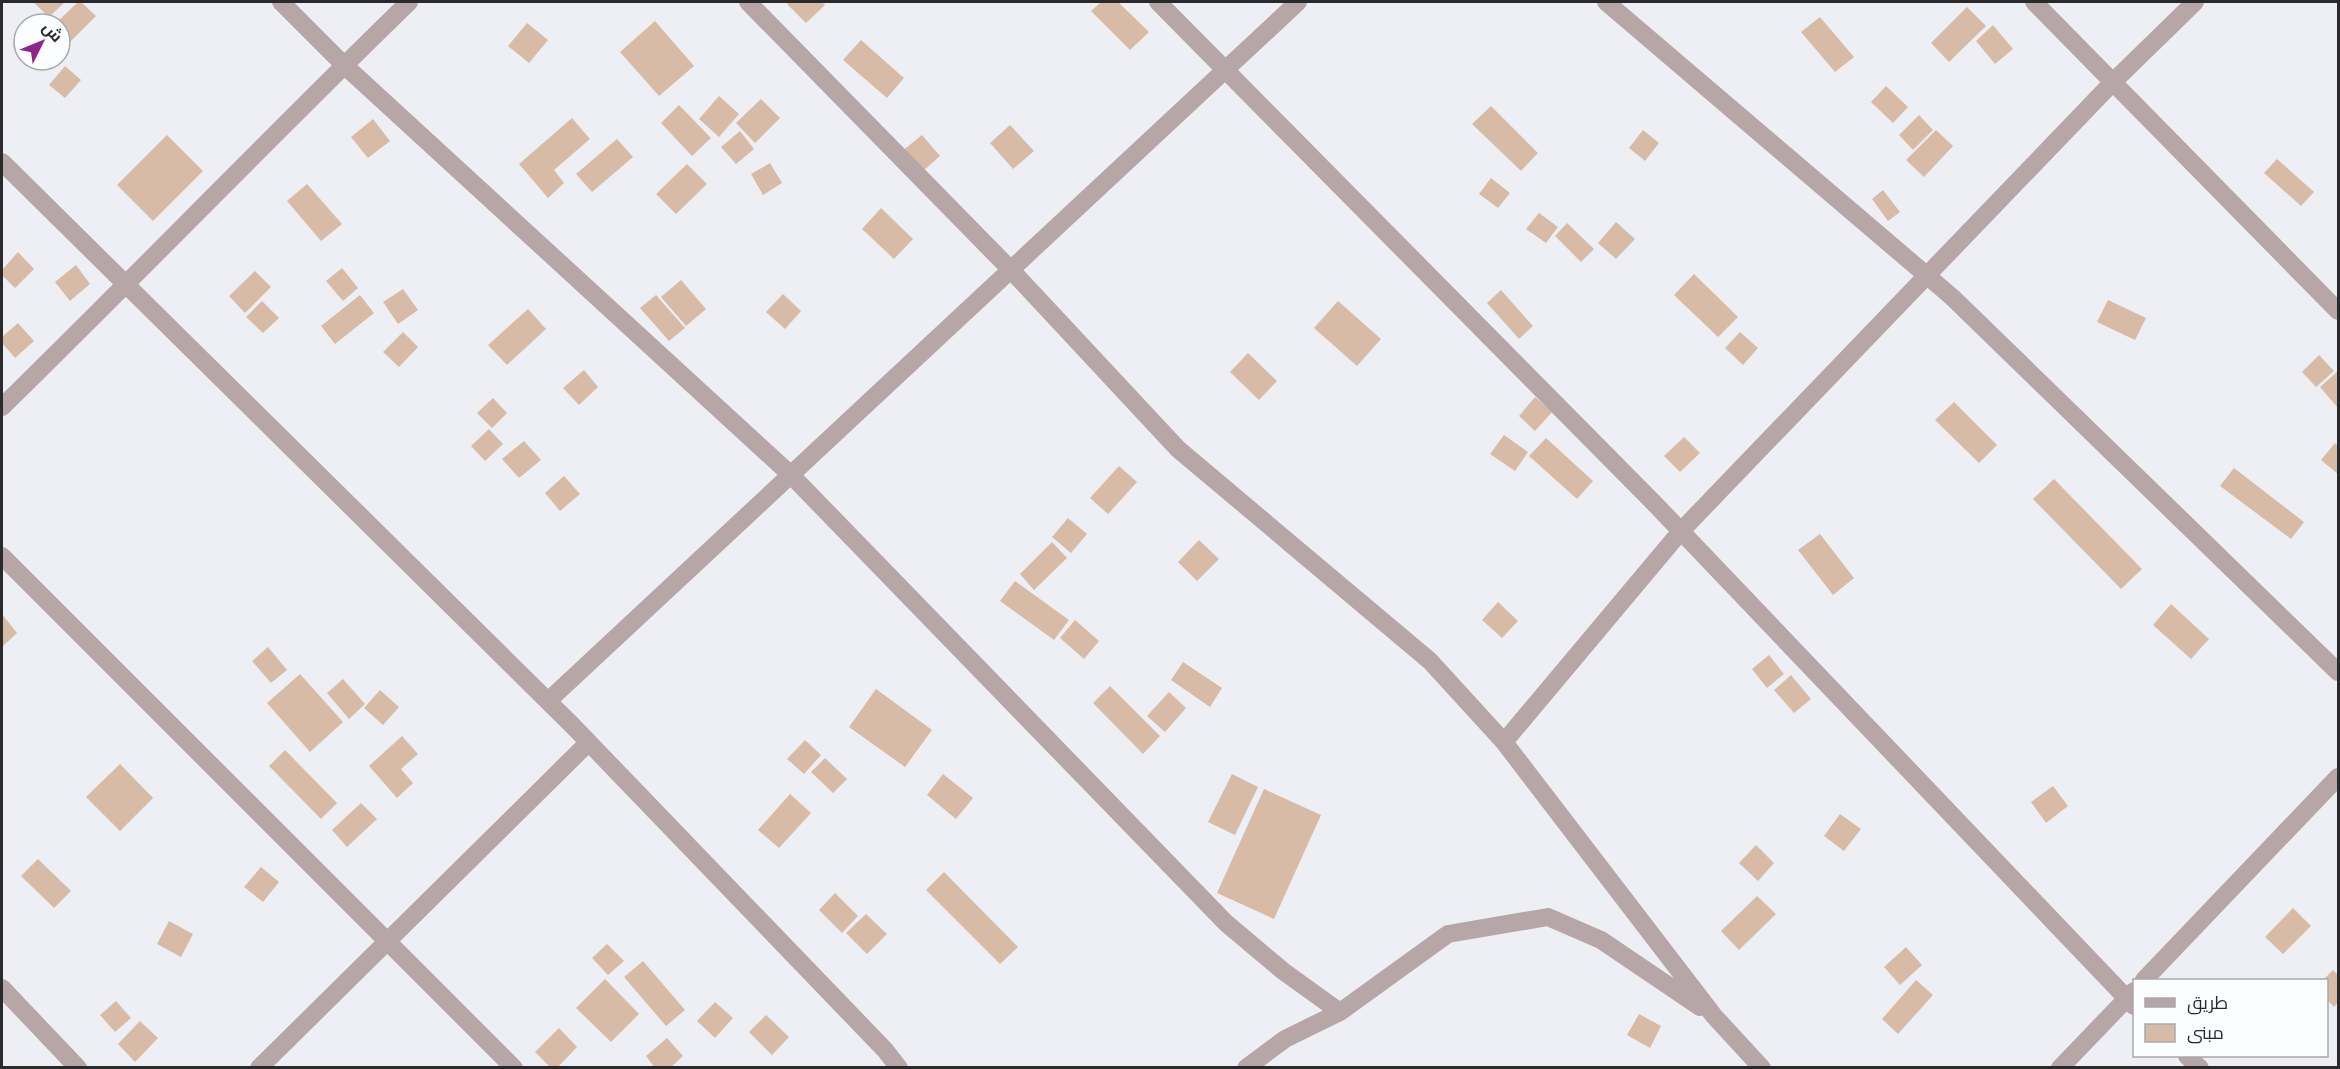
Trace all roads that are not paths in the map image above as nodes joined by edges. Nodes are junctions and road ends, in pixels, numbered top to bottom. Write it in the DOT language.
graph roads {
  1 [pos="281,2"];
  2 [pos="409,2"];
  3 [pos="748,2"];
  4 [pos="1158,2"];
  5 [pos="1298,2"];
  6 [pos="1606,2"];
  7 [pos="2034,2"];
  8 [pos="2195,2"];
  9 [pos="344,65"];
  10 [pos="1226,70"];
  11 [pos="2114,82"];
  12 [pos="2,162"];
  13 [pos="1011,270"];
  14 [pos="1927,275"];
  15 [pos="126,286"];
  16 [pos="2338,311"];
  17 [pos="2,407"];
  18 [pos="790,475"];
  19 [pos="1680,531"];
  20 [pos="2,556"];
  21 [pos="2338,672"];
  22 [pos="548,701"];
  23 [pos="1504,742"];
  24 [pos="588,743"];
  25 [pos="2338,777"];
  26 [pos="387,941"];
  27 [pos="2146,979"];
  28 [pos="2,988"];
  29 [pos="2132,998"];
  30 [pos="1340,1012"];
  31 [pos="1714,1016"];
  32 [pos="2188,1057"];
  33 [pos="78,1068"];
  34 [pos="259,1068"];
  35 [pos="514,1068"];
  36 [pos="899,1068"];
  37 [pos="1246,1068"];
  38 [pos="1762,1068"];
  39 [pos="2060,1068"];
  40 [pos="2200,1068"];
  1 -- 9 [label="street"];
  2 -- 9 [label="street"];
  3 -- 13 [label="street"];
  4 -- 10 [label="street"];
  5 -- 10 [label="street"];
  6 -- 14 [label="street"];
  7 -- 11 [label="street"];
  8 -- 11 [label="street"];
  9 -- 15 [label="street"];
  9 -- 18 [label="street"];
  10 -- 13 [label="street"];
  10 -- 19 [label="street"];
  11 -- 14 [label="street"];
  11 -- 16 [label="street"];
  12 -- 15 [label="street"];
  13 -- 18 [label="street"];
  13 -- 23 [label="street"];
  14 -- 19 [label="street"];
  14 -- 21 [label="street"];
  15 -- 17 [label="street"];
  15 -- 22 [label="street"];
  18 -- 22 [label="street"];
  18 -- 30 [label="street"];
  19 -- 23 [label="street"];
  19 -- 29 [label="street"];
  20 -- 26 [label="street"];
  22 -- 24 [label="street"];
  23 -- 31 [label="street"];
  24 -- 26 [label="street"];
  24 -- 36 [label="street"];
  25 -- 27 [label="street"];
  26 -- 34 [label="street"];
  26 -- 35 [label="street"];
  28 -- 33 [label="street"];
  29 -- 39 [label="street"];
  30 -- 31 [label="street"];
  30 -- 37 [label="street"];
  31 -- 38 [label="street"];
  32 -- 40 [label="street"];
}
